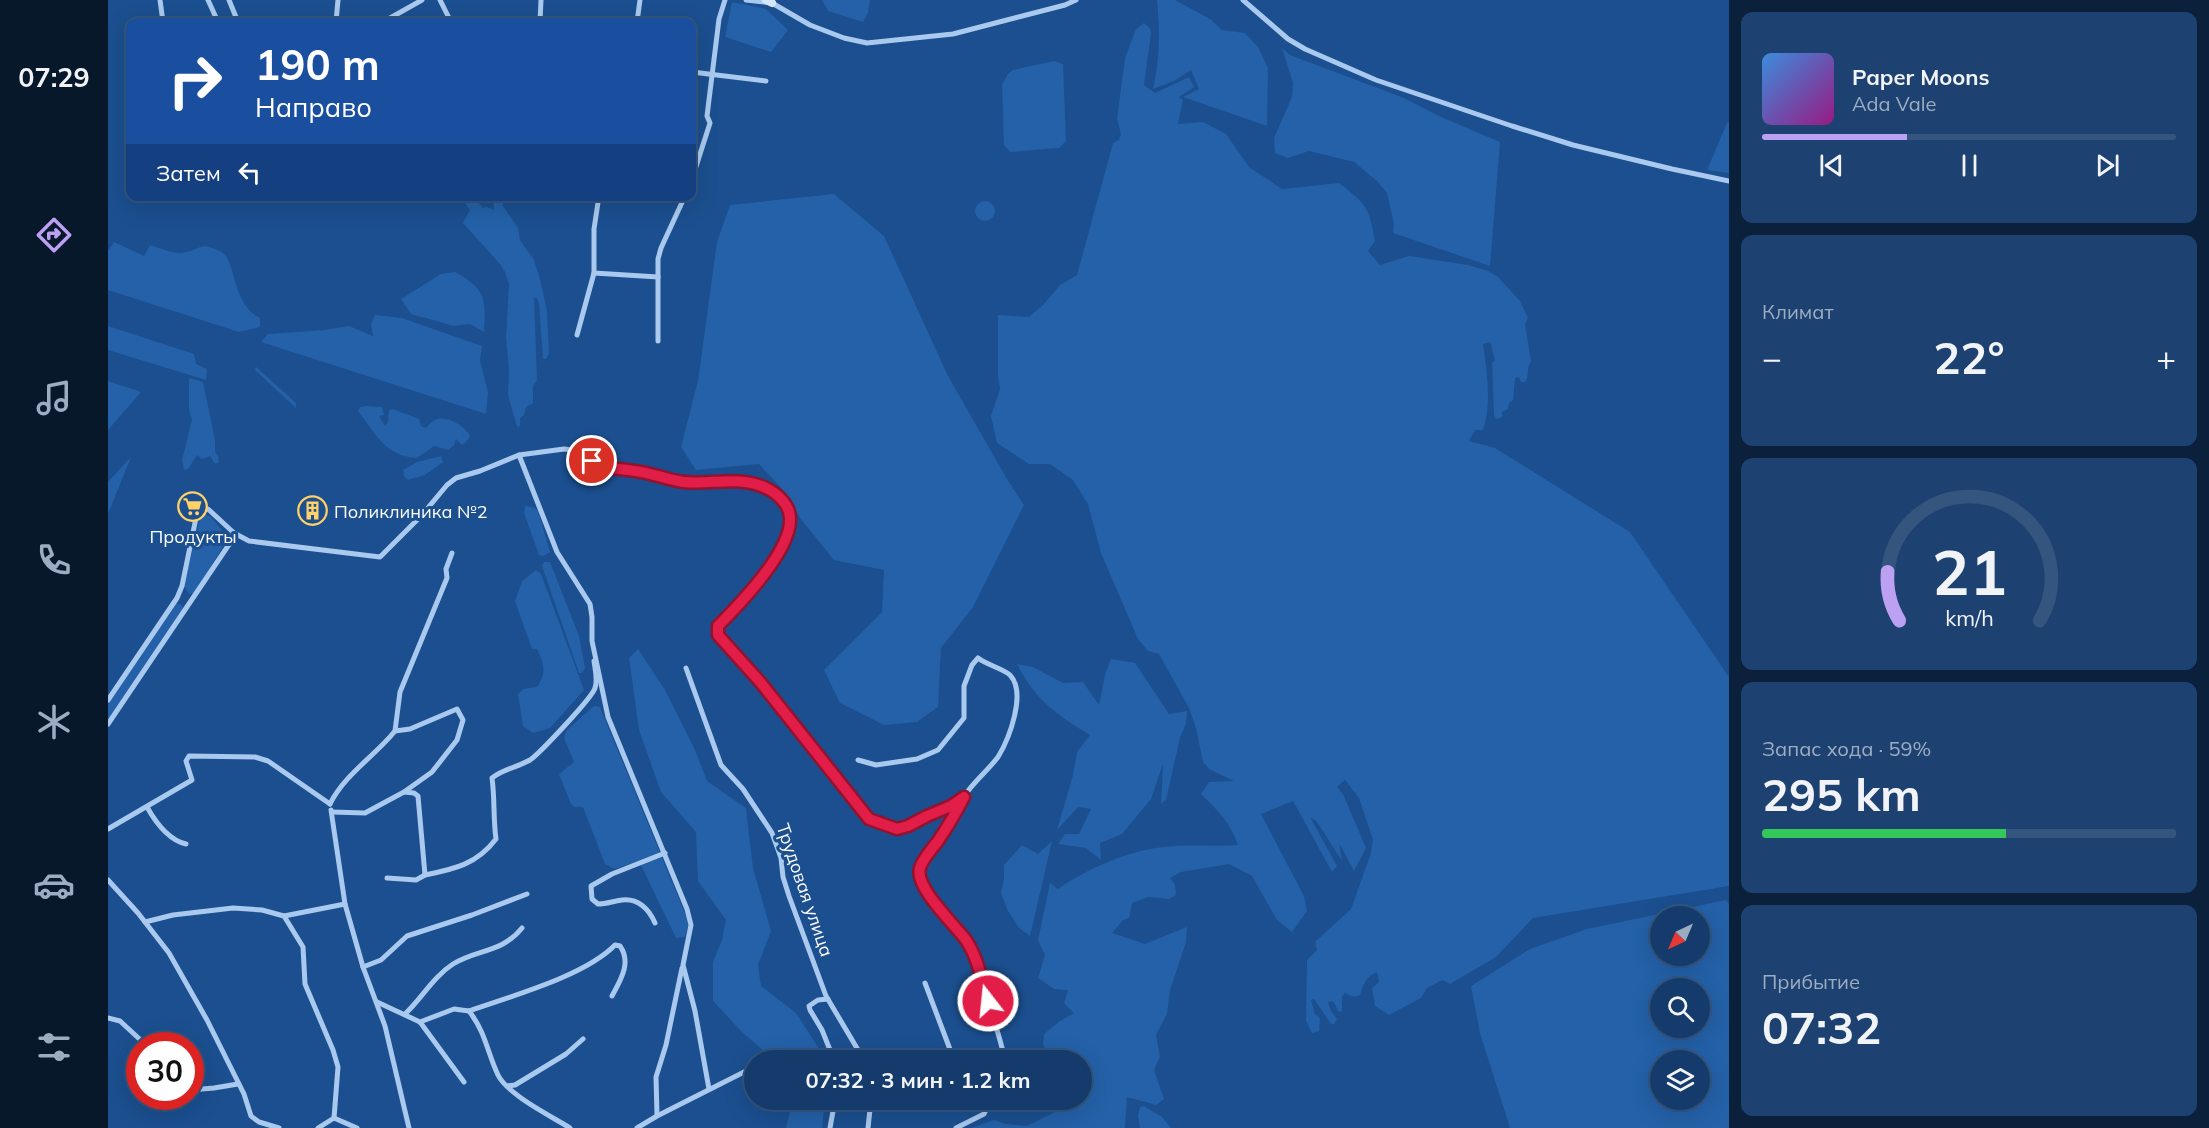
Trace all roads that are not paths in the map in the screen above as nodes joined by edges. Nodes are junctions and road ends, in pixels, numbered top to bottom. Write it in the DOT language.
graph roads {
  1 [pos="160,0"];
  2 [pos="208,0"];
  3 [pos="229,0"];
  4 [pos="338,0"];
  5 [pos="423,0"];
  6 [pos="440,0"];
  7 [pos="541,0"];
  8 [pos="640,0"];
  9 [pos="725,0"];
  10 [pos="746,0"];
  11 [pos="1076,0"];
  12 [pos="1243,0"];
  13 [pos="769,1"];
  14 [pos="162,18"];
  15 [pos="216,18"];
  16 [pos="236,18"];
  17 [pos="336,18"];
  18 [pos="390,18"];
  19 [pos="449,18"];
  20 [pos="540,18"];
  21 [pos="638,18"];
  22 [pos="696,72"];
  23 [pos="712,74"];
  24 [pos="766,81"];
  25 [pos="696,167"];
  26 [pos="1729,181"];
  27 [pos="598,201"];
  28 [pos="683,201"];
  29 [pos="594,273"];
  30 [pos="658,277"];
  31 [pos="577,335"];
  32 [pos="658,342"];
  33 [pos="519,454"];
  34 [pos="234,533"];
  35 [pos="452,553"];
  36 [pos="177,598"];
  37 [pos="189,606"];
  38 [pos="592,641"];
  39 [pos="686,668"];
  40 [pos="108,700"];
  41 [pos="108,724"];
  42 [pos="395,731"];
  43 [pos="858,760"];
  44 [pos="404,792"];
  45 [pos="964,797"];
  46 [pos="330,804"];
  47 [pos="147,807"];
  48 [pos="332,812"];
  49 [pos="108,829"];
  50 [pos="186,844"];
  51 [pos="664,853"];
  52 [pos="425,875"];
  53 [pos="387,878"];
  54 [pos="108,879"];
  55 [pos="526,894"];
  56 [pos="345,904"];
  57 [pos="284,916"];
  58 [pos="145,922"];
  59 [pos="655,923"];
  60 [pos="522,928"];
  61 [pos="682,965"];
  62 [pos="363,967"];
  63 [pos="925,983"];
  64 [pos="612,996"];
  65 [pos="828,999"];
  66 [pos="377,1002"];
  67 [pos="469,1011"];
  68 [pos="405,1014"];
  69 [pos="108,1018"];
  70 [pos="420,1022"];
  71 [pos="132,1032"];
  72 [pos="583,1039"];
  73 [pos="830,1050"];
  74 [pos="858,1050"];
  75 [pos="950,1050"];
  76 [pos="1002,1050"];
  77 [pos="744,1072"];
  78 [pos="464,1082"];
  79 [pos="238,1084"];
  80 [pos="507,1086"];
  81 [pos="204,1089"];
  82 [pos="709,1089"];
  83 [pos="833,1110"];
  84 [pos="870,1110"];
  85 [pos="986,1110"];
  86 [pos="657,1116"];
  87 [pos="334,1118"];
  88 [pos="279,1128"];
  89 [pos="318,1128"];
  90 [pos="357,1128"];
  91 [pos="409,1128"];
  92 [pos="570,1128"];
  93 [pos="637,1128"];
  94 [pos="830,1128"];
  95 [pos="868,1128"];
  96 [pos="956,1128"];
  1 -- 14 [label="street"];
  2 -- 15 [label="street"];
  3 -- 16 [label="street"];
  4 -- 17 [label="street"];
  5 -- 18 [label="street"];
  6 -- 19 [label="street"];
  7 -- 20 [label="street"];
  8 -- 21 [label="street"];
  9 -- 23 [label="street"];
  10 -- 13 [label="street"];
  11 -- 13 [label="street"];
  12 -- 26 [label="street"];
  22 -- 23 [label="street"];
  23 -- 24 [label="street"];
  23 -- 25 [label="street"];
  27 -- 29 [label="street"];
  28 -- 30 [label="street"];
  29 -- 30 [label="street"];
  29 -- 31 [label="street"];
  30 -- 32 [label="street"];
  33 -- 34 [label="street"];
  33 -- 38 [label="street"];
  33 -- 45 [label="street"];
  34 -- 36 [label="street"];
  34 -- 37 [label="street"];
  35 -- 42 [label="street"];
  36 -- 37 [label="street"];
  36 -- 40 [label="street"];
  37 -- 41 [label="street"];
  38 -- 51 [label="street"];
  38 -- 52 [label="street"];
  39 -- 65 [label="street, Трудовая улица"];
  42 -- 44 [label="street"];
  42 -- 46 [label="street"];
  43 -- 45 [label="street"];
  44 -- 48 [label="street"];
  44 -- 52 [label="street"];
  45 -- 76 [label="street"];
  46 -- 47 [label="street"];
  46 -- 48 [label="street"];
  47 -- 49 [label="street"];
  47 -- 50 [label="street"];
  48 -- 56 [label="street"];
  51 -- 59 [label="street"];
  51 -- 61 [label="street"];
  52 -- 53 [label="street"];
  54 -- 58 [label="street"];
  55 -- 62 [label="street"];
  56 -- 57 [label="street"];
  56 -- 62 [label="street"];
  57 -- 58 [label="street"];
  57 -- 87 [label="street"];
  58 -- 79 [label="street"];
  60 -- 68 [label="street"];
  61 -- 82 [label="street"];
  61 -- 86 [label="street"];
  62 -- 66 [label="street"];
  63 -- 75 [label="street"];
  64 -- 67 [label="street"];
  65 -- 73 [label="street"];
  65 -- 74 [label="street, Трудовая улица"];
  66 -- 68 [label="street"];
  66 -- 91 [label="street"];
  67 -- 70 [label="street"];
  67 -- 80 [label="street"];
  68 -- 70 [label="street"];
  69 -- 71 [label="street"];
  70 -- 78 [label="street"];
  72 -- 80 [label="street"];
  77 -- 82 [label="street"];
  79 -- 81 [label="street"];
  79 -- 88 [label="street"];
  80 -- 92 [label="street"];
  82 -- 86 [label="street"];
  83 -- 94 [label="street"];
  84 -- 95 [label="street"];
  85 -- 96 [label="street"];
  86 -- 93 [label="street"];
  87 -- 89 [label="street"];
  87 -- 90 [label="street"];
}
